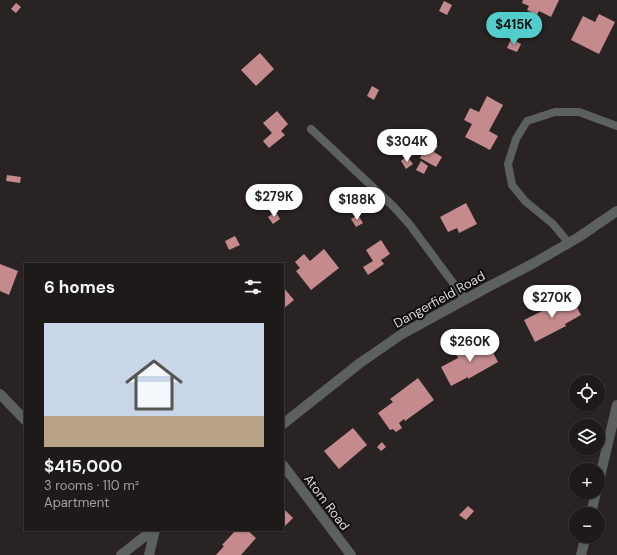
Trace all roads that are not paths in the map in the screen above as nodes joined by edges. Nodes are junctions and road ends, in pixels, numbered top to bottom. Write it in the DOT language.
graph roads {
  1 [pos="617,126"];
  2 [pos="311,129"];
  3 [pos="617,211"];
  4 [pos="568,242"];
  5 [pos="465,299"];
  6 [pos="0,394"];
  7 [pos="617,404"];
  8 [pos="24,419"];
  9 [pos="284,423"];
  10 [pos="603,463"];
  11 [pos="284,465"];
  12 [pos="153,531"];
  13 [pos="154,531"];
  14 [pos="584,543"];
  15 [pos="121,555"];
  16 [pos="149,555"];
  17 [pos="351,555"];
  18 [pos="581,555"];
  1 -- 4 [label="lane"];
  2 -- 5 [label="lane"];
  3 -- 4 [label="street, Dangerfield Road"];
  4 -- 5 [label="street, Dangerfield Road"];
  5 -- 9 [label="street, Dangerfield Road"];
  6 -- 8 [label="street"];
  7 -- 10 [label="street"];
  11 -- 17 [label="street, Atom Road"];
  12 -- 15 [label="street"];
  13 -- 16 [label="street"];
  14 -- 18 [label="street"];
}
